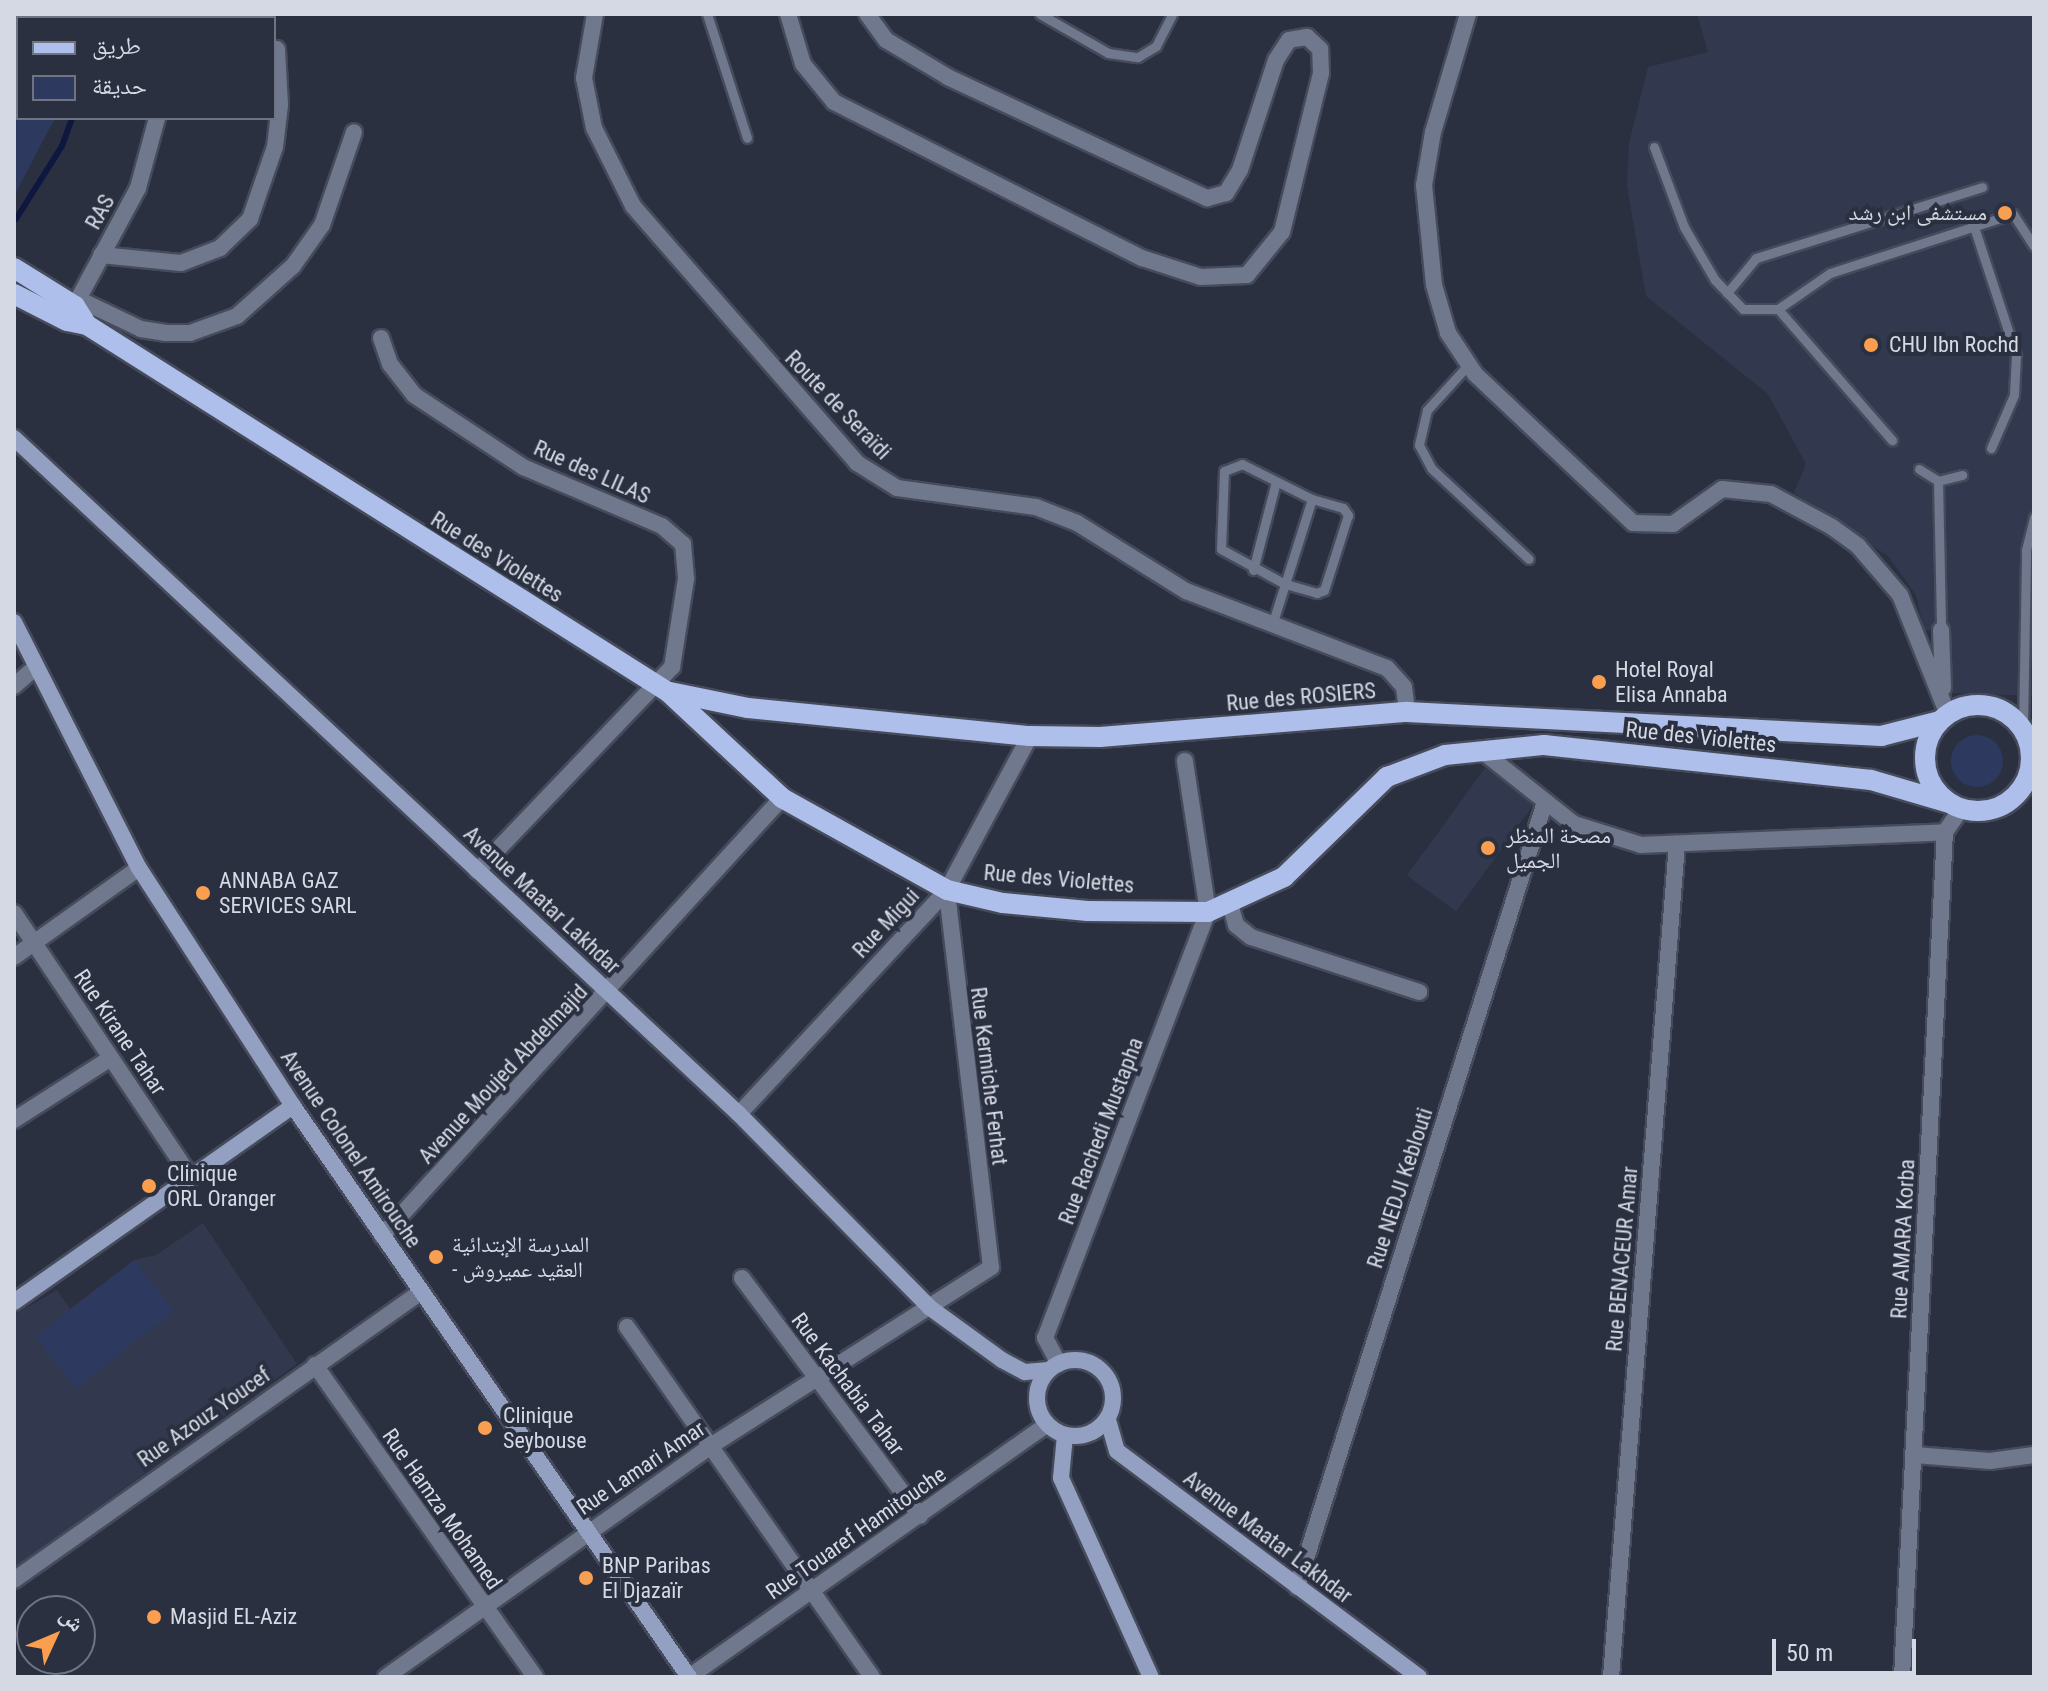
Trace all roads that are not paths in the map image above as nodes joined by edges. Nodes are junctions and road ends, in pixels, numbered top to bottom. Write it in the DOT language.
graph roads {
  1 [pos="595,14"];
  2 [pos="707,14"];
  3 [pos="788,14"];
  4 [pos="867,14"];
  5 [pos="1040,14"];
  6 [pos="1172,14"];
  7 [pos="1468,14"];
  8 [pos="277,49"];
  9 [pos="156,120"];
  10 [pos="354,132"];
  11 [pos="747,138"];
  12 [pos="1654,147"];
  13 [pos="1982,187"];
  14 [pos="1975,230"];
  15 [pos="2034,246"];
  16 [pos="101,255"];
  17 [pos="14,268"];
  18 [pos="1727,293"];
  19 [pos="14,294"];
  20 [pos="1778,309"];
  21 [pos="77,313"];
  22 [pos="381,338"];
  23 [pos="1468,365"];
  24 [pos="14,438"];
  25 [pos="1892,440"];
  26 [pos="1991,448"];
  27 [pos="1919,469"];
  28 [pos="1962,475"];
  29 [pos="1938,481"];
  30 [pos="1276,482"];
  31 [pos="1312,499"];
  32 [pos="2034,517"];
  33 [pos="1529,559"];
  34 [pos="1253,570"];
  35 [pos="1285,584"];
  36 [pos="14,622"];
  37 [pos="1272,625"];
  38 [pos="1941,630"];
  39 [pos="35,668"];
  40 [pos="14,686"];
  41 [pos="661,688"];
  42 [pos="1407,712"];
  43 [pos="1943,714"];
  44 [pos="2028,730"];
  45 [pos="1030,736"];
  46 [pos="1482,751"];
  47 [pos="1185,761"];
  48 [pos="2034,797"];
  49 [pos="782,798"];
  50 [pos="1545,802"];
  51 [pos="1955,806"];
  52 [pos="1999,807"];
  53 [pos="1945,832"];
  54 [pos="1677,844"];
  55 [pos="139,868"];
  56 [pos="477,871"];
  57 [pos="947,890"];
  58 [pos="1230,904"];
  59 [pos="1208,912"];
  60 [pos="14,913"];
  61 [pos="34,944"];
  62 [pos="14,957"];
  63 [pos="1419,992"];
  64 [pos="609,993"];
  65 [pos="111,1058"];
  66 [pos="293,1106"];
  67 [pos="739,1114"];
  68 [pos="14,1120"];
  69 [pos="190,1176"];
  70 [pos="382,1236"];
  71 [pos="991,1267"];
  72 [pos="742,1278"];
  73 [pos="421,1292"];
  74 [pos="14,1302"];
  75 [pos="929,1307"];
  76 [pos="627,1327"];
  77 [pos="315,1365"];
  78 [pos="1054,1367"];
  79 [pos="816,1378"];
  80 [pos="1108,1420"];
  81 [pos="1047,1424"];
  82 [pos="1065,1435"];
  83 [pos="712,1445"];
  84 [pos="1915,1455"];
  85 [pos="2034,1455"];
  86 [pos="920,1516"];
  87 [pos="586,1532"];
  88 [pos="14,1580"];
  89 [pos="1297,1587"];
  90 [pos="813,1591"];
  91 [pos="484,1606"];
  92 [pos="386,1677"];
  93 [pos="535,1677"];
  94 [pos="689,1677"];
  95 [pos="872,1677"];
  96 [pos="1151,1677"];
  97 [pos="1419,1677"];
  98 [pos="1611,1677"];
  99 [pos="1902,1677"];
  1 -- 37 [label="street, Route de Seraïdi"];
  2 -- 11 [label="lane"];
  3 -- 4 [label="street"];
  5 -- 6 [label="lane"];
  7 -- 23 [label="street"];
  8 -- 16 [label="street"];
  9 -- 16 [label="street, RAS"];
  10 -- 21 [label="street"];
  12 -- 18 [label="lane"];
  13 -- 18 [label="lane"];
  14 -- 15 [label="lane"];
  14 -- 20 [label="lane"];
  14 -- 26 [label="lane"];
  16 -- 21 [label="street, RAS"];
  17 -- 21 [label="main road"];
  18 -- 20 [label="lane"];
  19 -- 21 [label="main road"];
  20 -- 25 [label="lane"];
  21 -- 41 [label="main road, Rue des Violettes"];
  22 -- 41 [label="street, Rue des LILAS"];
  23 -- 33 [label="lane"];
  23 -- 43 [label="street"];
  24 -- 56 [label="main road, Avenue Maatar Lakhdar"];
  27 -- 29 [label="lane"];
  28 -- 29 [label="lane"];
  29 -- 38 [label="lane"];
  30 -- 31 [label="lane"];
  30 -- 34 [label="lane"];
  30 -- 34 [label="lane"];
  31 -- 35 [label="lane"];
  31 -- 35 [label="lane"];
  32 -- 44 [label="lane"];
  34 -- 35 [label="lane"];
  35 -- 37 [label="lane"];
  36 -- 39 [label="main road, Avenue Colonel Amirouche"];
  37 -- 42 [label="street, Route de Seraïdi"];
  38 -- 43 [label="street"];
  39 -- 40 [label="street"];
  39 -- 55 [label="main road, Avenue Colonel Amirouche"];
  41 -- 45 [label="main road, Rue des ROSIERS"];
  41 -- 49 [label="main road, Rue des Violettes"];
  41 -- 56 [label="street, Rue des LILAS"];
  42 -- 43 [label="main road, Rue des ROSIERS"];
  42 -- 45 [label="main road, Rue des ROSIERS"];
  43 -- 44 [label="main road"];
  43 -- 51 [label="main road"];
  44 -- 52 [label="main road"];
  45 -- 57 [label="street, Rue Migui"];
  46 -- 50 [label="street"];
  46 -- 51 [label="main road, Rue des Violettes"];
  46 -- 58 [label="main road, Rue des Violettes"];
  47 -- 59 [label="street"];
  48 -- 52 [label="main road"];
  49 -- 57 [label="main road, Rue des Violettes"];
  49 -- 64 [label="street, Avenue Moujed Abdelmajid"];
  50 -- 54 [label="street"];
  50 -- 89 [label="street, Rue NEDJI Keblouti"];
  51 -- 52 [label="main road"];
  51 -- 53 [label="street"];
  53 -- 54 [label="street"];
  53 -- 84 [label="street, Rue AMARA Korba"];
  54 -- 98 [label="street, Rue BENACEUR Amar"];
  55 -- 61 [label="street"];
  55 -- 66 [label="main road, Avenue Colonel Amirouche"];
  56 -- 64 [label="main road, Avenue Maatar Lakhdar"];
  57 -- 59 [label="main road, Rue des Violettes"];
  57 -- 67 [label="street, Rue Migui"];
  57 -- 71 [label="street, Rue Kermiche Ferhat"];
  58 -- 59 [label="main road, Rue des Violettes"];
  58 -- 63 [label="street"];
  59 -- 78 [label="street, Rue Rachedi Mustapha"];
  60 -- 61 [label="street, Rue Kirane Tahar"];
  61 -- 62 [label="street"];
  61 -- 65 [label="street, Rue Kirane Tahar"];
  64 -- 67 [label="main road, Avenue Maatar Lakhdar"];
  64 -- 70 [label="street, Avenue Moujed Abdelmajid"];
  65 -- 68 [label="street"];
  65 -- 69 [label="street, Rue Kirane Tahar"];
  66 -- 69 [label="main road"];
  66 -- 70 [label="main road, Avenue Colonel Amirouche"];
  67 -- 75 [label="main road, Avenue Maatar Lakhdar"];
  69 -- 74 [label="main road"];
  70 -- 73 [label="main road, Avenue Colonel Amirouche"];
  71 -- 75 [label="street, Rue Lamari Amar"];
  72 -- 79 [label="street, Rue Kachabia Tahar"];
  73 -- 77 [label="street, Rue Azouz Youcef"];
  73 -- 87 [label="main road, Avenue Colonel Amirouche"];
  75 -- 78 [label="main road, Avenue Maatar Lakhdar"];
  75 -- 79 [label="street, Rue Lamari Amar"];
  76 -- 83 [label="street"];
  77 -- 88 [label="street, Rue Azouz Youcef"];
  77 -- 91 [label="street, Rue Hamza Mohamed"];
  78 -- 80 [label="main road"];
  78 -- 81 [label="main road"];
  79 -- 83 [label="street, Rue Lamari Amar"];
  79 -- 86 [label="street, Rue Kachabia Tahar"];
  80 -- 82 [label="main road"];
  80 -- 89 [label="main road, Avenue Maatar Lakhdar"];
  81 -- 82 [label="main road"];
  81 -- 86 [label="street, Rue Touaref Hamitouche"];
  82 -- 96 [label="main road"];
  83 -- 87 [label="street, Rue Lamari Amar"];
  83 -- 90 [label="street"];
  84 -- 85 [label="street"];
  84 -- 99 [label="street, Rue AMARA Korba"];
  86 -- 90 [label="street, Rue Touaref Hamitouche"];
  87 -- 91 [label="street, Rue Lamari Amar"];
  87 -- 94 [label="main road, Avenue Colonel Amirouche"];
  89 -- 97 [label="main road, Avenue Maatar Lakhdar"];
  90 -- 94 [label="street, Rue Touaref Hamitouche"];
  90 -- 95 [label="street"];
  91 -- 92 [label="street, Rue Lamari Amar"];
  91 -- 93 [label="street, Rue Hamza Mohamed"];
}
